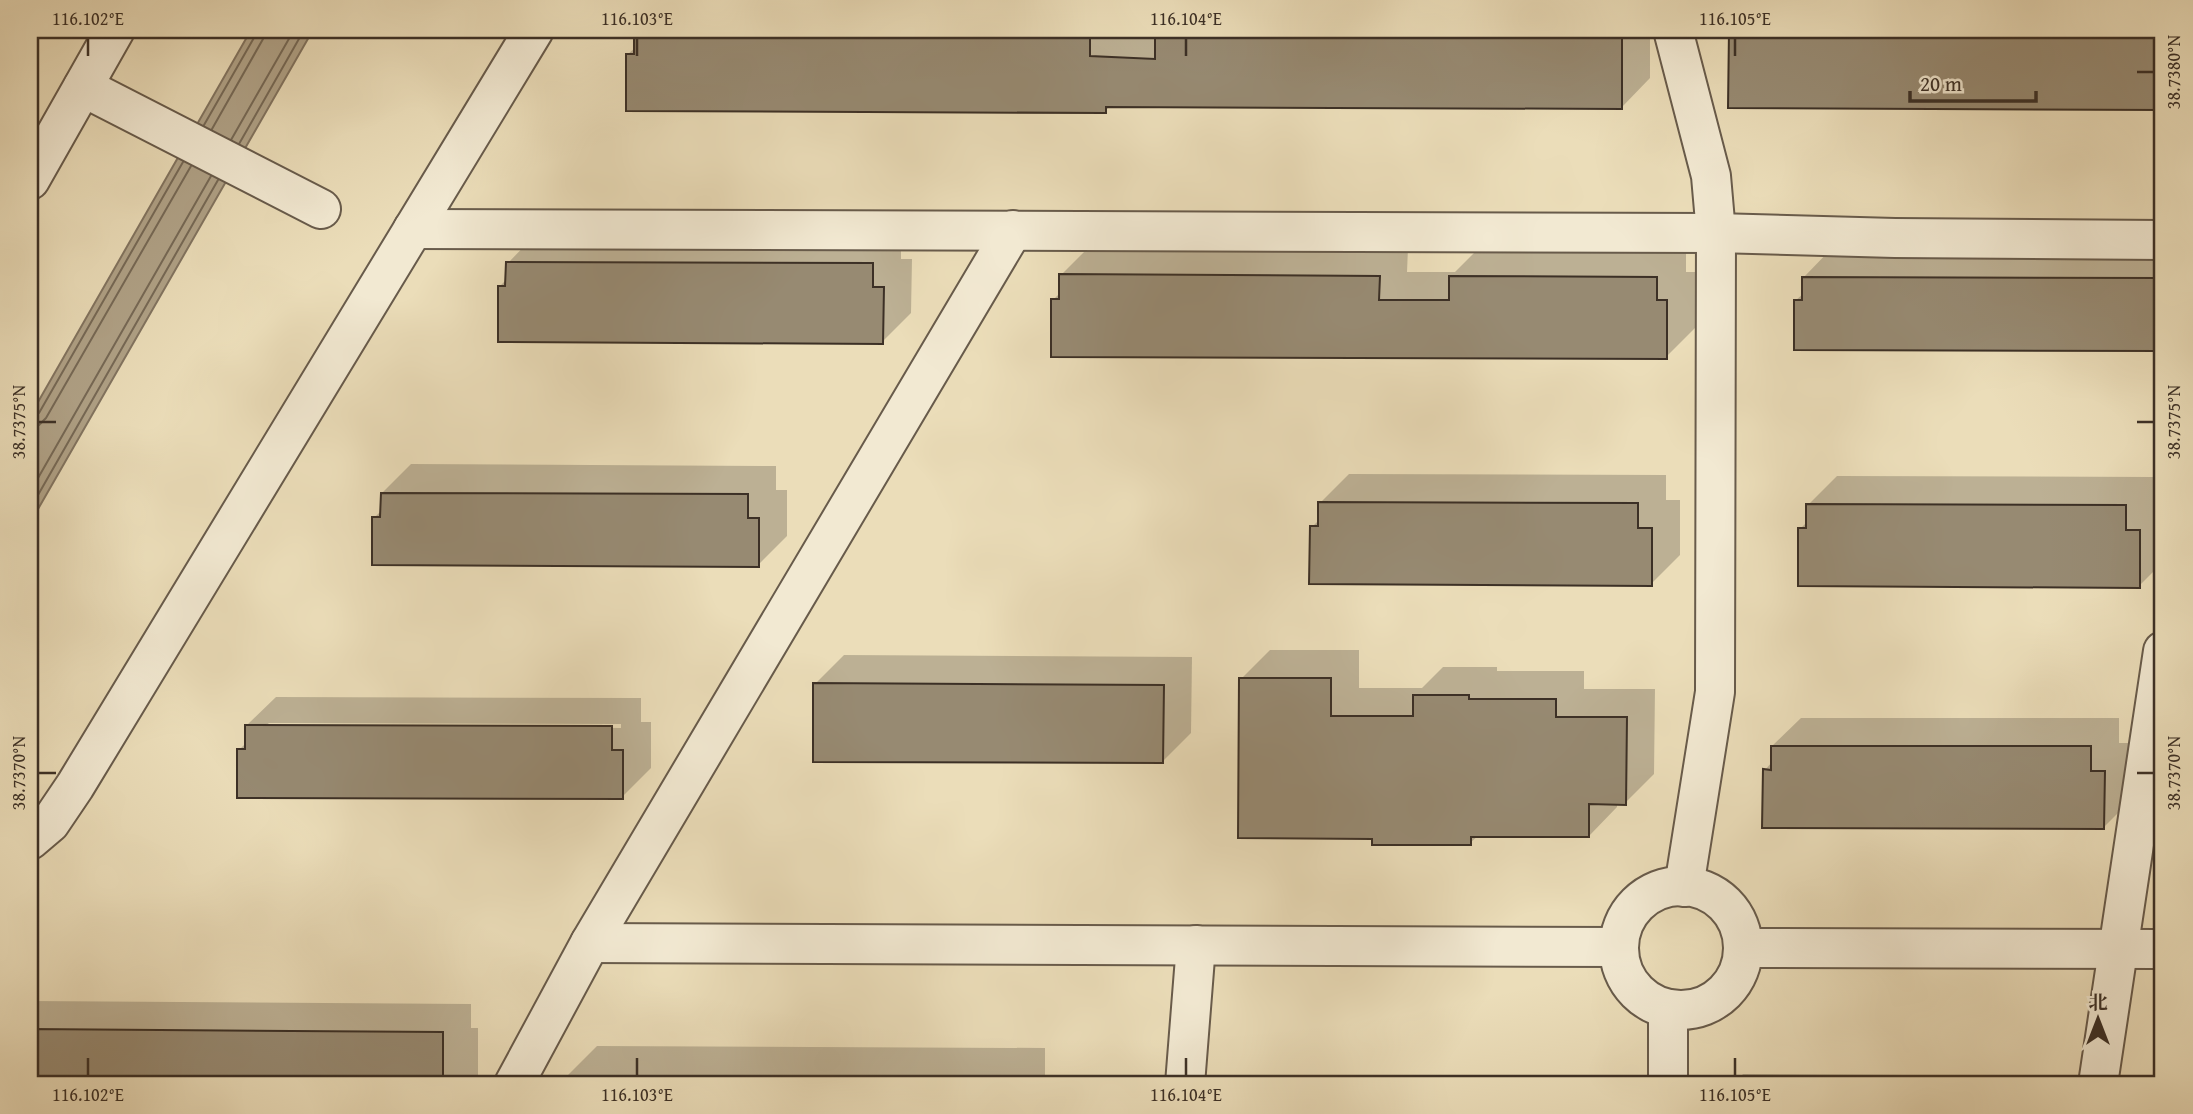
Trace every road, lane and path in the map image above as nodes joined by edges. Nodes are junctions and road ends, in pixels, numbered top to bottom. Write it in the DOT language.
graph roads {
  1 [pos="534,30"];
  2 [pos="1673,30"];
  3 [pos="100,35"];
  4 [pos="83,87"];
  5 [pos="30,180"];
  6 [pos="321,209"];
  7 [pos="413,229"];
  8 [pos="1013,230"];
  9 [pos="1716,233"];
  10 [pos="2163,240"];
  11 [pos="2163,651"];
  12 [pos="30,840"];
  13 [pos="1684,887"];
  14 [pos="590,943"];
  15 [pos="1196,946"];
  16 [pos="1619,947"];
  17 [pos="1742,948"];
  18 [pos="2119,949"];
  19 [pos="2163,949"];
  20 [pos="1668,1009"];
  21 [pos="514,1084"];
  22 [pos="1185,1084"];
  23 [pos="1668,1084"];
  24 [pos="2098,1084"];
  1 -- 7 [label="street"];
  2 -- 9 [label="street"];
  3 -- 4 [label="street"];
  4 -- 5 [label="street"];
  4 -- 6 [label="street"];
  7 -- 8 [label="street"];
  7 -- 12 [label="street"];
  8 -- 9 [label="street"];
  8 -- 14 [label="street"];
  9 -- 10 [label="street"];
  9 -- 13 [label="street"];
  11 -- 18 [label="street"];
  13 -- 16 [label="street"];
  13 -- 17 [label="street"];
  14 -- 15 [label="street"];
  14 -- 21 [label="street"];
  15 -- 16 [label="street"];
  15 -- 22 [label="street"];
  16 -- 20 [label="street"];
  17 -- 18 [label="street"];
  17 -- 20 [label="street"];
  18 -- 19 [label="street"];
  18 -- 24 [label="street"];
  20 -- 23 [label="street"];
}
